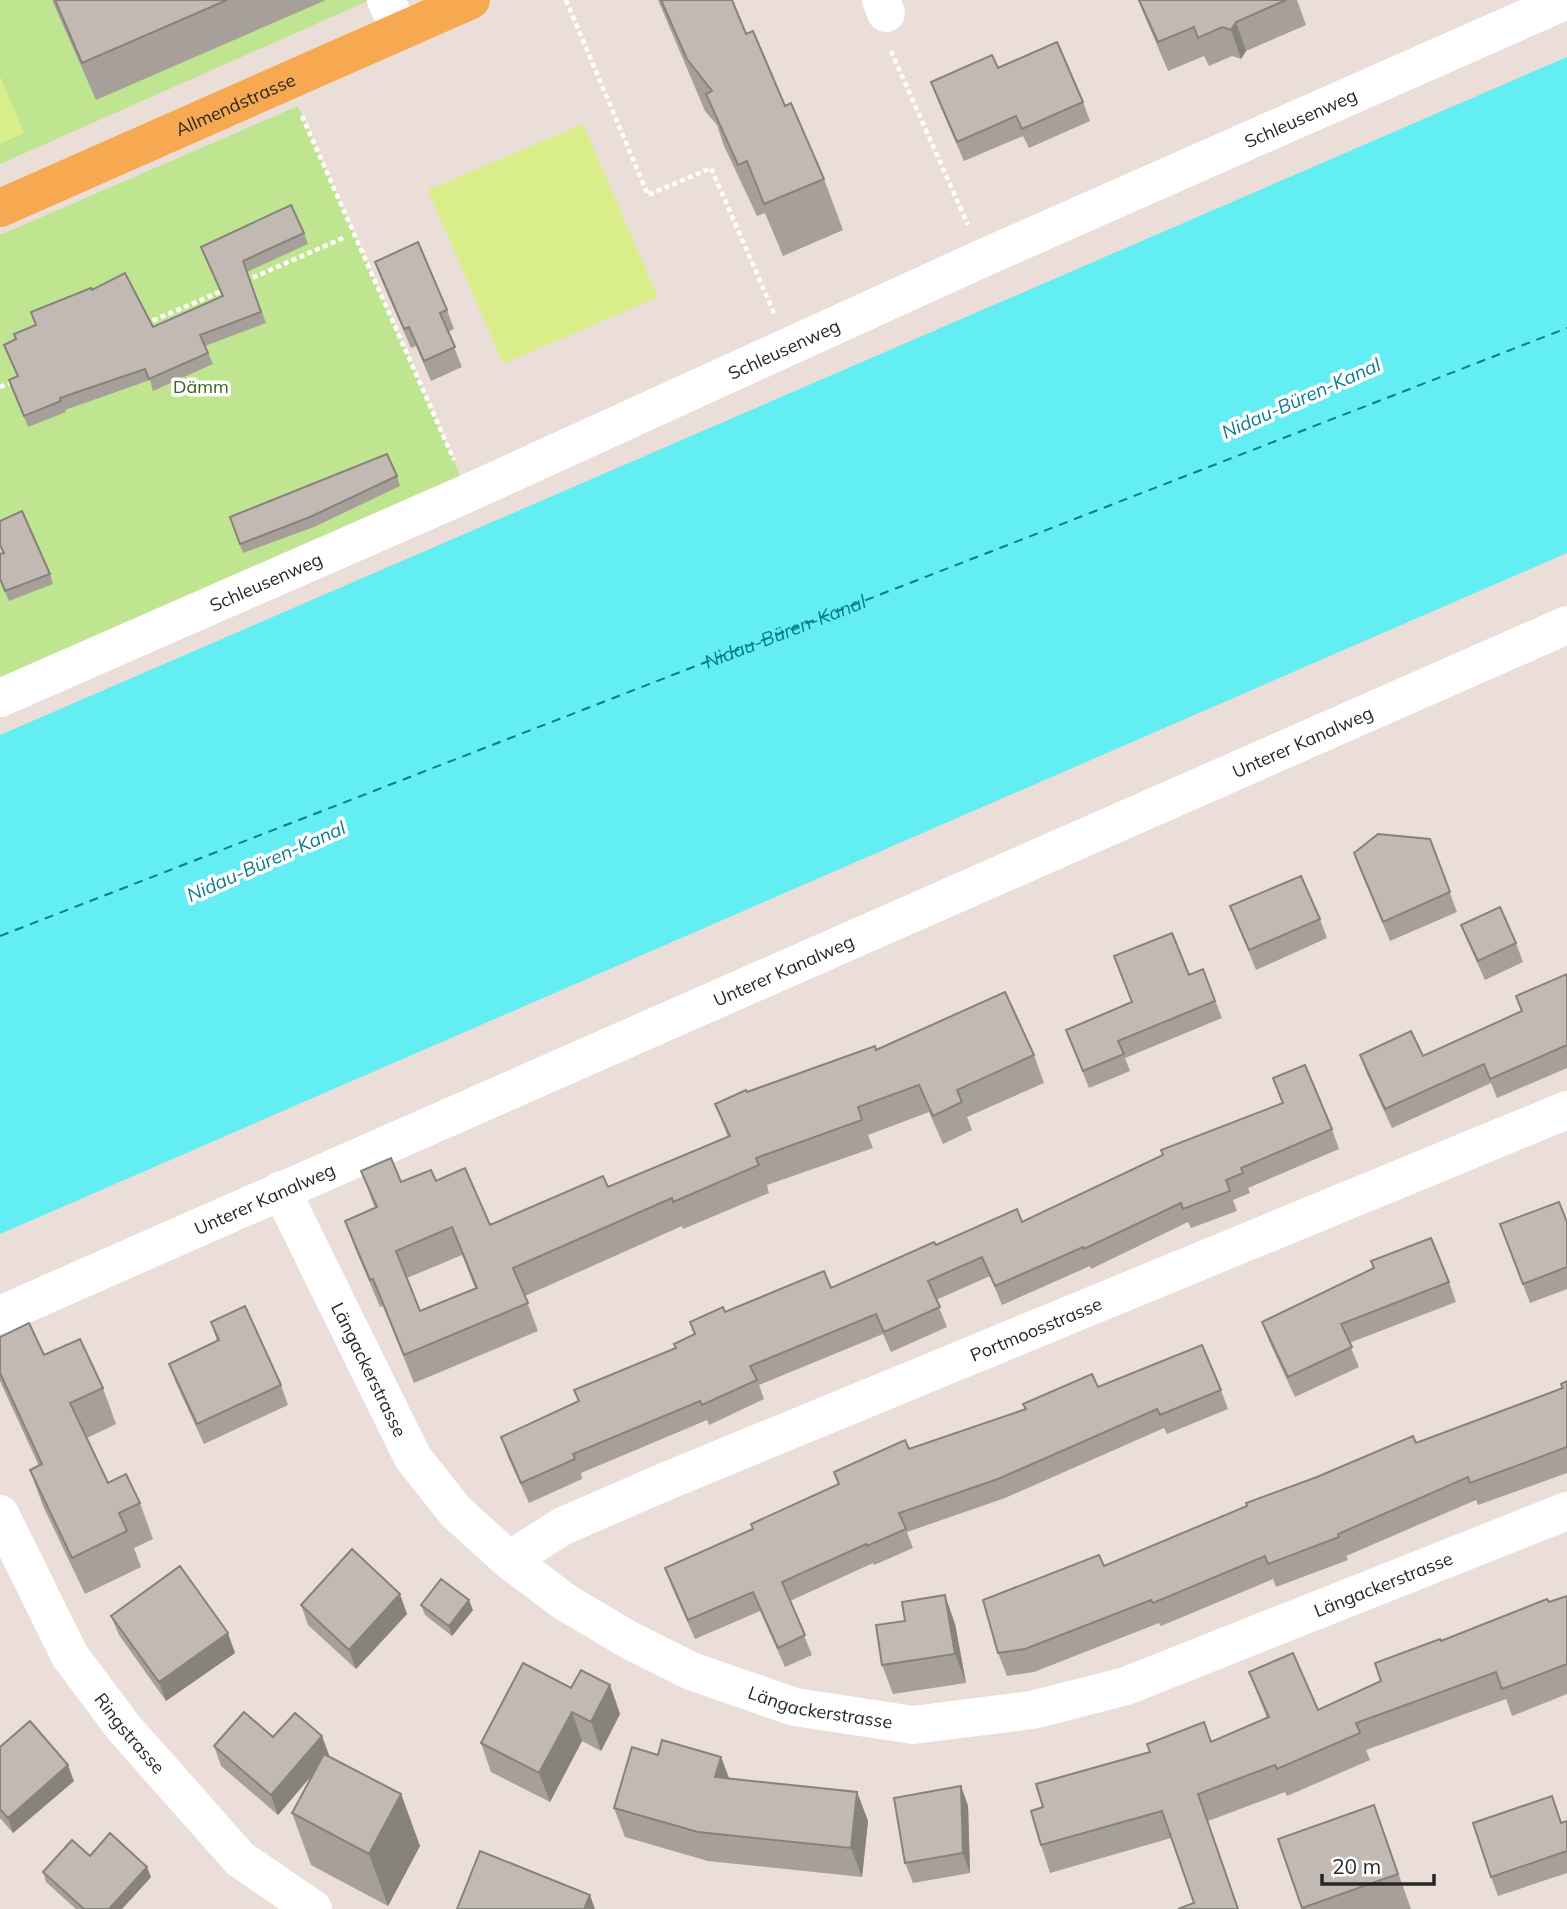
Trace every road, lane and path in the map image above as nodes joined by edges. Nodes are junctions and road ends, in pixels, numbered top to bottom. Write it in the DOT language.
graph roads {
  1 [pos="471,0"];
  2 [pos="566,0"];
  3 [pos="1567,0"];
  4 [pos="884,6"];
  5 [pos="393,16"];
  6 [pos="287,81"];
  7 [pos="0,208"];
  8 [pos="343,237"];
  9 [pos="983,258"];
  10 [pos="242,282"];
  11 [pos="229,288"];
  12 [pos="140,326"];
  13 [pos="788,346"];
  14 [pos="25,376"];
  15 [pos="0,387"];
  16 [pos="468,493"];
  17 [pos="1567,625"];
  18 [pos="0,698"];
  19 [pos="1567,1110"];
  20 [pos="281,1190"];
  21 [pos="0,1315"];
  22 [pos="1567,1511"];
  23 [pos="0,1514"];
  24 [pos="509,1560"];
  25 [pos="313,1909"];
  1 -- 5 [label="main road, Allmendstrasse"];
  2 -- 13 [label="path"];
  3 -- 9 [label="street, Schleusenweg"];
  4 -- 9 [label="path"];
  5 -- 6 [label="main road, Allmendstrasse"];
  6 -- 7 [label="main road, Allmendstrasse"];
  6 -- 16 [label="path"];
  8 -- 10 [label="path"];
  9 -- 13 [label="street, Schleusenweg"];
  11 -- 12 [label="path"];
  13 -- 16 [label="street, Schleusenweg"];
  14 -- 15 [label="path"];
  16 -- 18 [label="street, Schleusenweg"];
  17 -- 20 [label="street, Unterer Kanalweg"];
  19 -- 24 [label="street, Portmoosstrasse"];
  20 -- 21 [label="street, Unterer Kanalweg"];
  20 -- 24 [label="street, Längackerstrasse"];
  22 -- 24 [label="street, Längackerstrasse"];
  23 -- 25 [label="street, Ringstrasse"];
}
